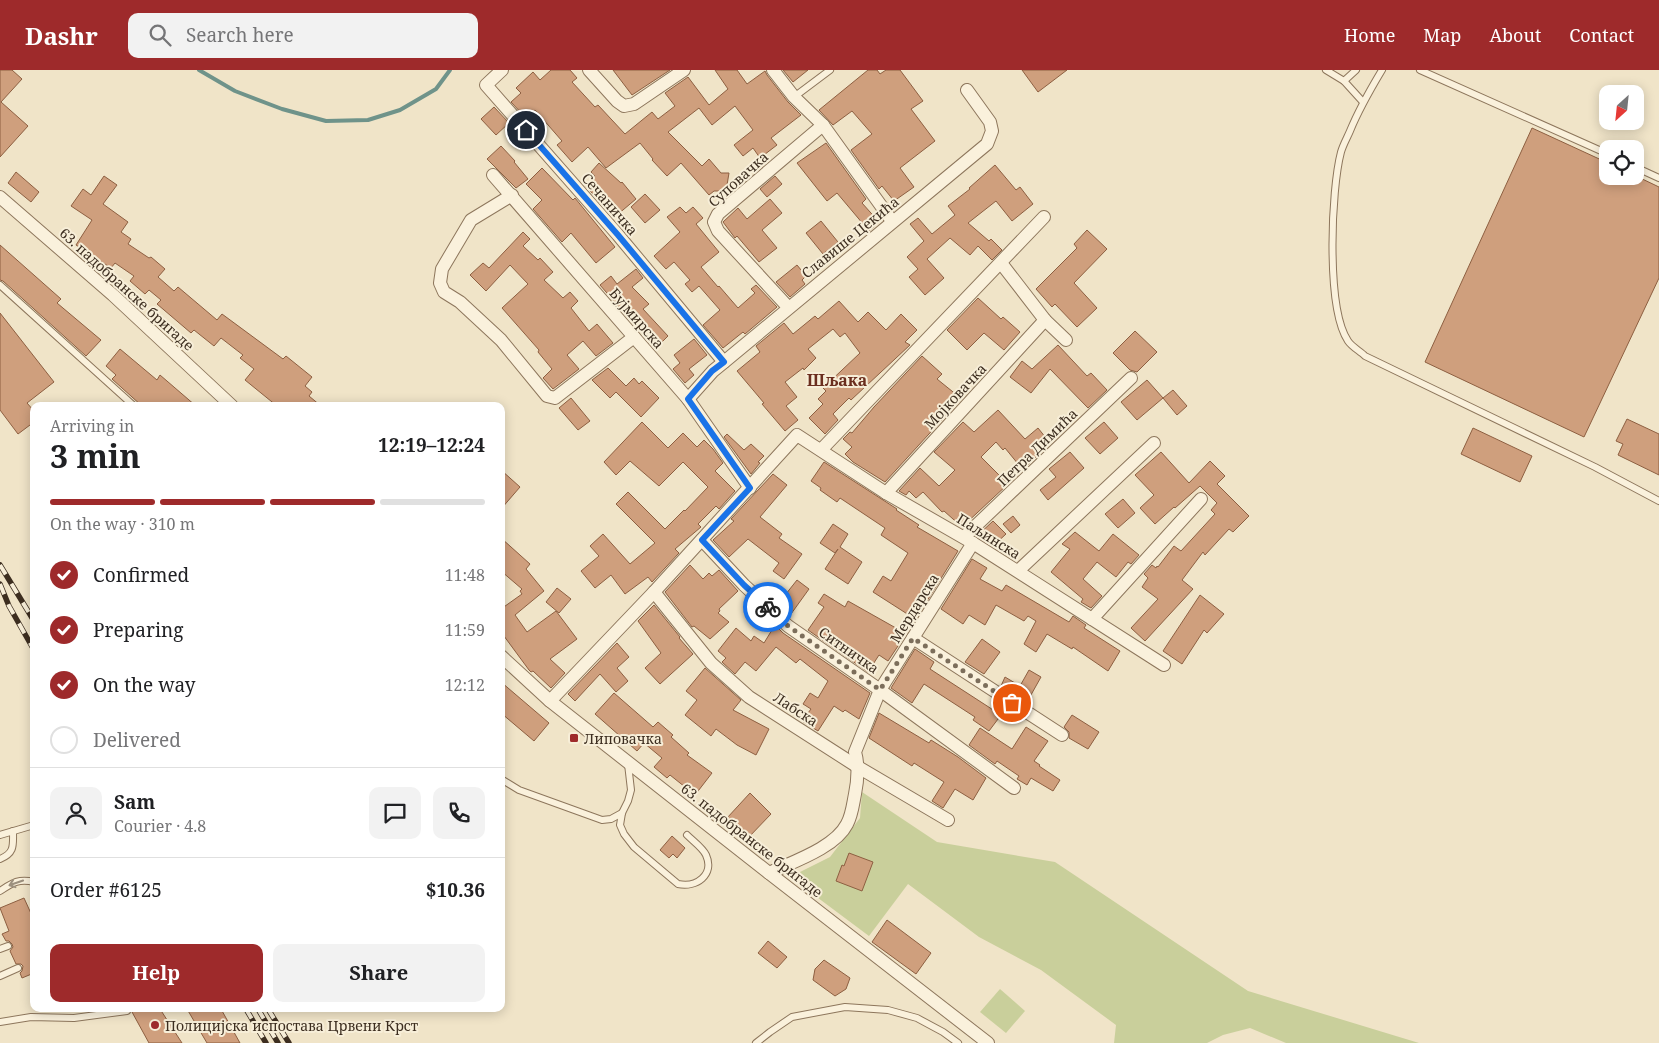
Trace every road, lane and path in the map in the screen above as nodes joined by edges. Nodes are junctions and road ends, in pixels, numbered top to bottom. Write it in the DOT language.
graph roads {
  1 [pos="502,70"];
  2 [pos="589,70"];
  3 [pos="684,70"];
  4 [pos="774,70"];
  5 [pos="830,70"];
  6 [pos="1326,70"];
  7 [pos="1356,70"];
  8 [pos="1382,70"];
  9 [pos="1420,70"];
  10 [pos="1344,81"];
  11 [pos="967,90"];
  12 [pos="794,97"];
  13 [pos="1363,102"];
  14 [pos="823,125"];
  15 [pos="1599,150"];
  16 [pos="1644,171"];
  17 [pos="493,174"];
  18 [pos="1659,178"];
  19 [pos="512,195"];
  20 [pos="0,197"];
  21 [pos="1044,217"];
  22 [pos="892,221"];
  23 [pos="1002,262"];
  24 [pos="0,284"];
  25 [pos="788,307"];
  26 [pos="1045,320"];
  27 [pos="634,337"];
  28 [pos="1066,340"];
  29 [pos="724,362"];
  30 [pos="1131,378"];
  31 [pos="688,399"];
  32 [pos="130,402"];
  33 [pos="228,402"];
  34 [pos="1154,444"];
  35 [pos="821,450"];
  36 [pos="750,488"];
  37 [pos="886,493"];
  38 [pos="1201,500"];
  39 [pos="1659,501"];
  40 [pos="702,540"];
  41 [pos="969,540"];
  42 [pos="1018,571"];
  43 [pos="654,592"];
  44 [pos="1092,619"];
  45 [pos="913,638"];
  46 [pos="505,660"];
  47 [pos="1164,665"];
  48 [pos="880,690"];
  49 [pos="550,700"];
  50 [pos="1062,735"];
  51 [pos="628,762"];
  52 [pos="858,767"];
  53 [pos="505,781"];
  54 [pos="1014,788"];
  55 [pos="622,813"];
  56 [pos="948,820"];
  57 [pos="30,826"];
  58 [pos="13,831"];
  59 [pos="0,835"];
  60 [pos="687,835"];
  61 [pos="0,859"];
  62 [pos="769,873"];
  63 [pos="30,881"];
  64 [pos="0,891"];
  65 [pos="8,946"];
  66 [pos="0,950"];
  67 [pos="18,968"];
  68 [pos="1,973"];
  69 [pos="119,1012"];
  70 [pos="0,1022"];
  71 [pos="756,1043"];
  72 [pos="958,1043"];
  73 [pos="988,1043"];
  1 -- 29 [label="street, Сечаничка"];
  2 -- 3 [label="street"];
  4 -- 12 [label="street"];
  5 -- 12 [label="lane"];
  6 -- 10 [label="lane"];
  7 -- 10 [label="lane"];
  8 -- 13 [label="lane"];
  9 -- 15 [label="lane"];
  10 -- 13 [label="lane"];
  11 -- 22 [label="street, Славише Цекића"];
  12 -- 14 [label="street"];
  13 -- 39 [label="lane"];
  14 -- 22 [label="street"];
  14 -- 25 [label="street, Суповачка"];
  16 -- 18 [label="lane"];
  17 -- 19 [label="street, Бујмирска"];
  19 -- 27 [label="street, Бујмирска"];
  19 -- 27 [label="street"];
  20 -- 33 [label="street, 63. падобранске бригаде"];
  21 -- 23 [label="street"];
  22 -- 25 [label="street, Славише Цекића"];
  23 -- 26 [label="street"];
  23 -- 35 [label="street"];
  24 -- 32 [label="lane"];
  25 -- 29 [label="street, Славише Цекића"];
  26 -- 28 [label="street"];
  26 -- 37 [label="street, Мојковачка"];
  27 -- 31 [label="street, Бујмирска"];
  29 -- 31 [label="street, Славише Цекића"];
  30 -- 41 [label="street, Петра Димића"];
  31 -- 36 [label="street, Бујмирска"];
  34 -- 42 [label="street"];
  35 -- 36 [label="street, Паљинска"];
  35 -- 37 [label="street, Паљинска"];
  36 -- 40 [label="street"];
  37 -- 41 [label="street, Паљинска"];
  38 -- 44 [label="street"];
  40 -- 43 [label="street"];
  40 -- 48 [label="street, Ситничка"];
  41 -- 42 [label="street, Паљинска"];
  41 -- 45 [label="street, Мердарска"];
  42 -- 44 [label="street, Паљинска"];
  43 -- 49 [label="street"];
  43 -- 52 [label="street, Лабска"];
  44 -- 47 [label="street, Паљинска"];
  45 -- 48 [label="street, Мердарска"];
  45 -- 50 [label="street"];
  46 -- 49 [label="street, 63. падобранске бригаде"];
  48 -- 52 [label="street, Мердарска"];
  48 -- 54 [label="street, Ситничка"];
  49 -- 51 [label="street, 63. падобранске бригаде"];
  51 -- 55 [label="lane"];
  51 -- 62 [label="street, 63. падобранске бригаде"];
  52 -- 56 [label="street, Лабска"];
  52 -- 62 [label="street, Мердарска"];
  53 -- 55 [label="lane"];
  55 -- 60 [label="lane"];
  57 -- 58 [label="lane"];
  58 -- 59 [label="lane"];
  58 -- 61 [label="lane"];
  62 -- 73 [label="street, 63. падобранске бригаде"];
  63 -- 64 [label="lane, one-way"];
  65 -- 66 [label="lane"];
  67 -- 68 [label="lane"];
  69 -- 70 [label="lane"];
  71 -- 72 [label="lane"];
}
